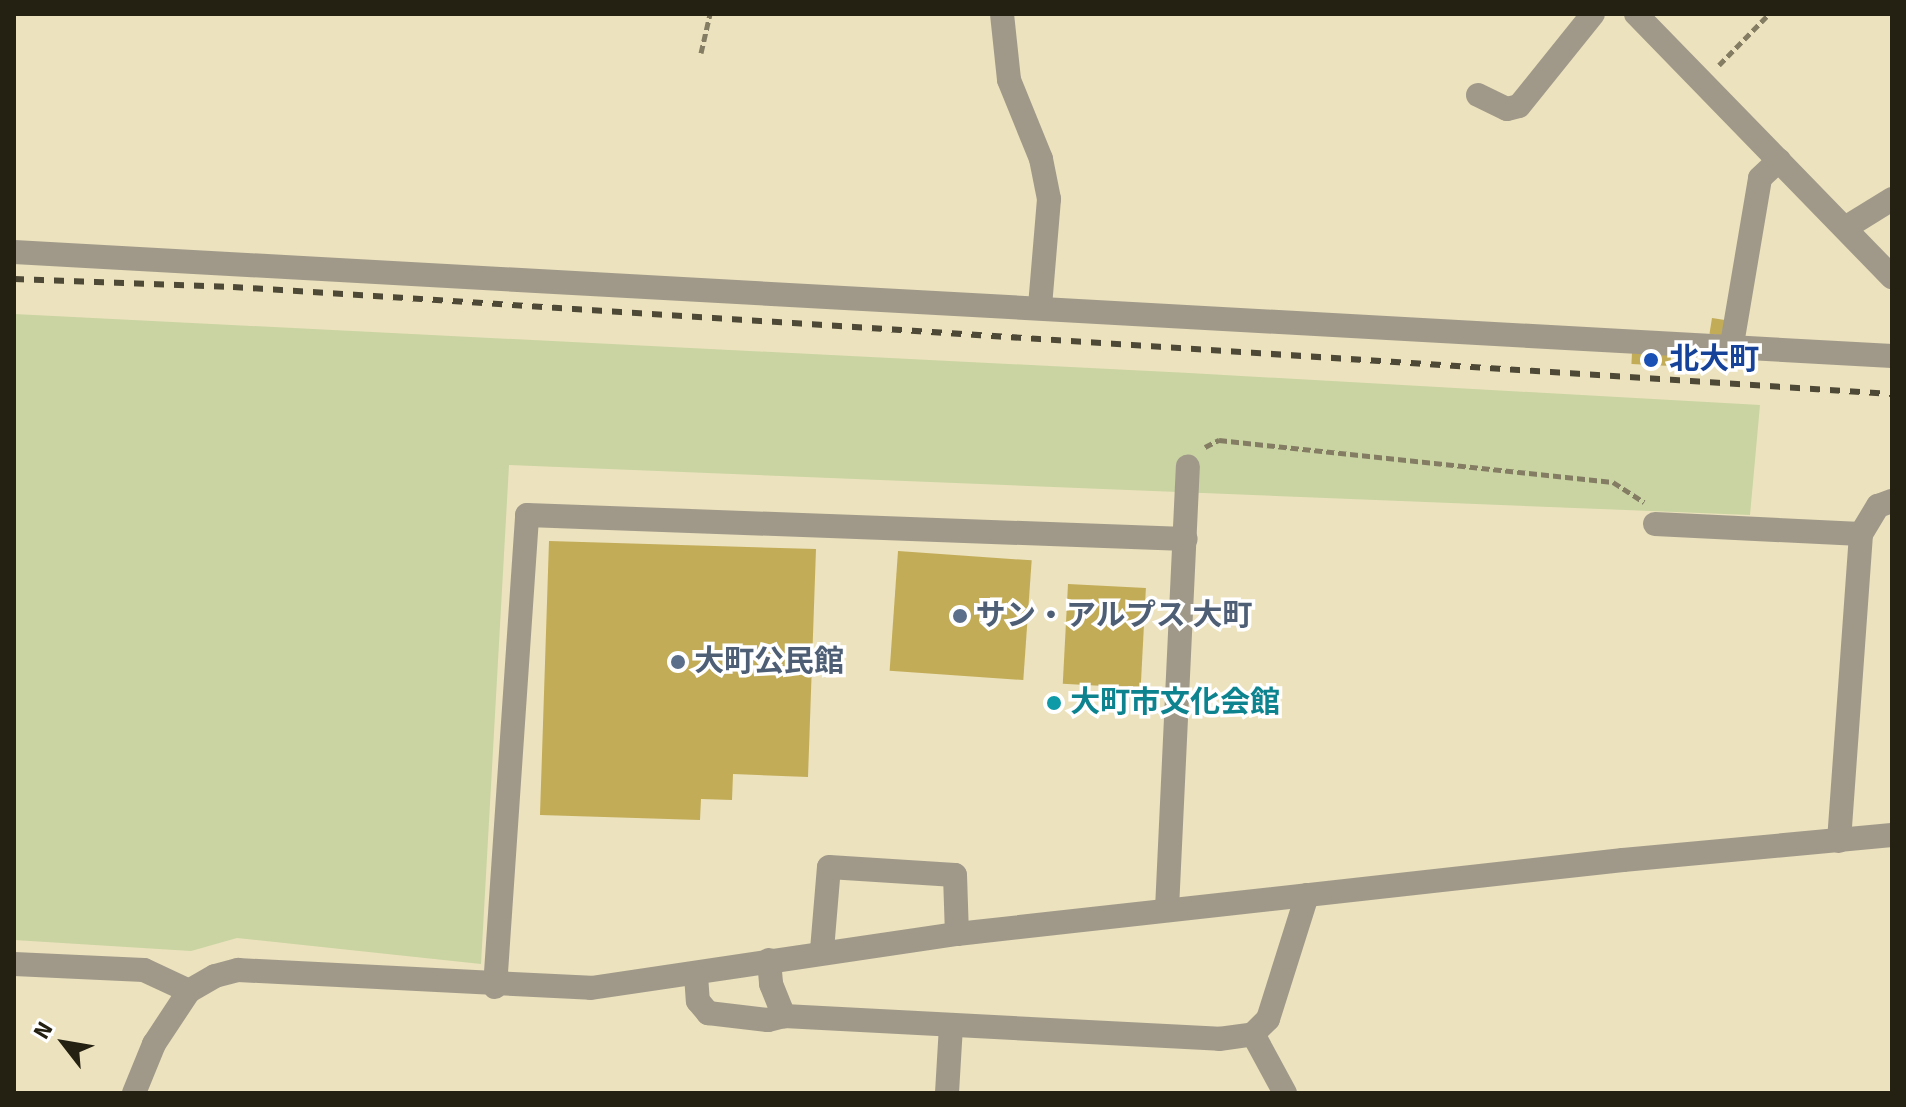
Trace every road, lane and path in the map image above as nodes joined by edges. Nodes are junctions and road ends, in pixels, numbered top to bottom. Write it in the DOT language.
graph roads {
  1 [pos="710,14"];
  2 [pos="1002,14"];
  3 [pos="1593,14"];
  4 [pos="1636,14"];
  5 [pos="1769,14"];
  6 [pos="701,53"];
  7 [pos="1702,82"];
  8 [pos="1478,95"];
  9 [pos="1779,160"];
  10 [pos="1892,199"];
  11 [pos="1845,228"];
  12 [pos="14,252"];
  13 [pos="1892,277"];
  14 [pos="1040,306"];
  15 [pos="1731,350"];
  16 [pos="1892,356"];
  17 [pos="1188,466"];
  18 [pos="1892,501"];
  19 [pos="1655,524"];
  20 [pos="1861,534"];
  21 [pos="1186,539"];
  22 [pos="1892,835"];
  23 [pos="1839,841"];
  24 [pos="1307,895"];
  25 [pos="1167,909"];
  26 [pos="957,934"];
  27 [pos="822,950"];
  28 [pos="769,960"];
  29 [pos="14,964"];
  30 [pos="696,975"];
  31 [pos="495,987"];
  32 [pos="189,991"];
  33 [pos="784,1016"];
  34 [pos="951,1025"];
  35 [pos="1253,1034"];
  36 [pos="134,1093"];
  37 [pos="947,1093"];
  38 [pos="1285,1093"];
  1 -- 6 [label="path"];
  2 -- 14 [label="street"];
  3 -- 8 [label="street"];
  4 -- 7 [label="street"];
  5 -- 7 [label="path"];
  7 -- 9 [label="street"];
  9 -- 11 [label="street"];
  9 -- 15 [label="street"];
  10 -- 11 [label="street"];
  11 -- 13 [label="street"];
  12 -- 14 [label="street"];
  14 -- 15 [label="street"];
  15 -- 16 [label="street"];
  17 -- 19 [label="path"];
  17 -- 21 [label="street"];
  18 -- 20 [label="street"];
  19 -- 20 [label="street"];
  20 -- 23 [label="street"];
  21 -- 25 [label="street"];
  21 -- 31 [label="street"];
  22 -- 23 [label="street"];
  23 -- 24 [label="street"];
  24 -- 25 [label="street"];
  24 -- 35 [label="street"];
  25 -- 26 [label="street"];
  26 -- 27 [label="street"];
  26 -- 27 [label="street"];
  27 -- 28 [label="street"];
  28 -- 30 [label="street"];
  28 -- 33 [label="street"];
  29 -- 32 [label="street"];
  30 -- 31 [label="street"];
  30 -- 33 [label="street"];
  31 -- 32 [label="street"];
  32 -- 36 [label="street"];
  33 -- 34 [label="street"];
  34 -- 35 [label="street"];
  34 -- 37 [label="street"];
  35 -- 38 [label="street"];
}
